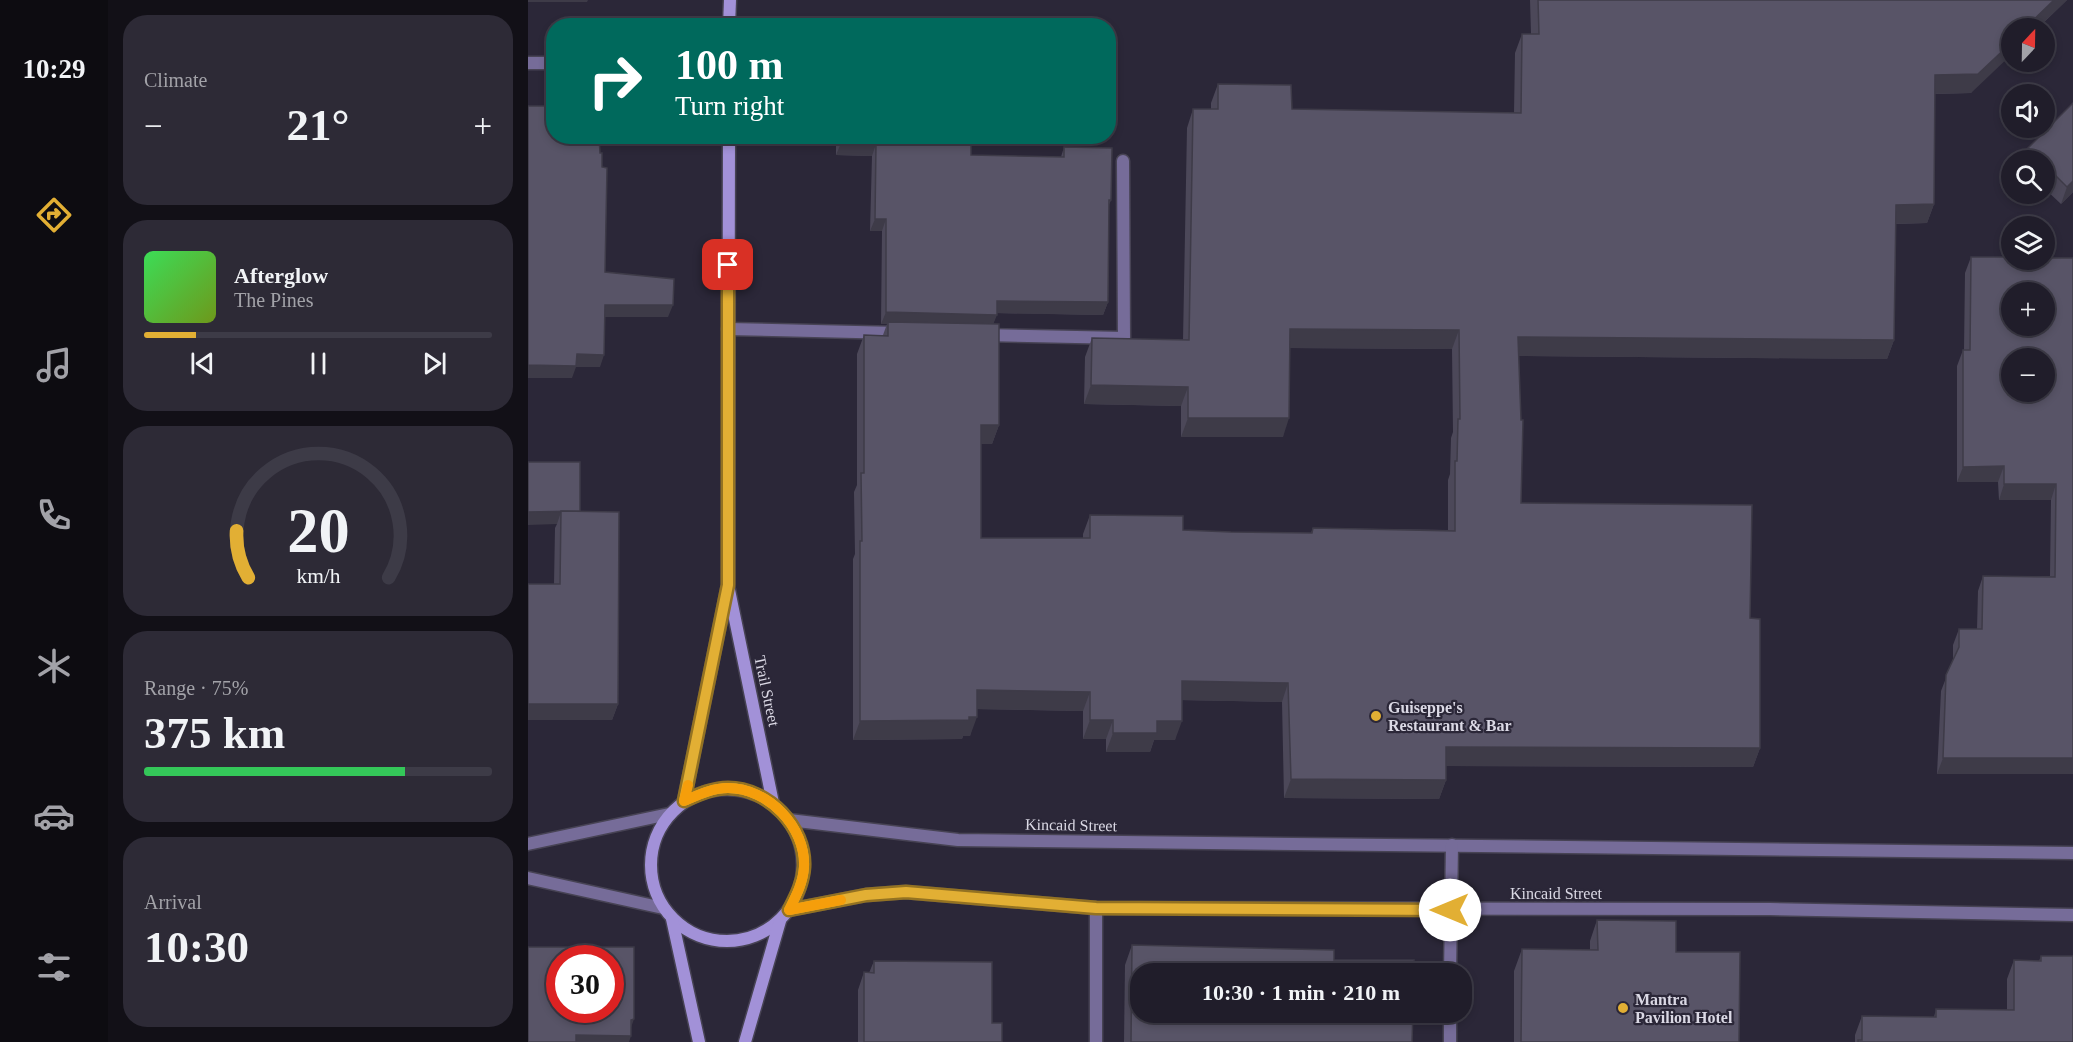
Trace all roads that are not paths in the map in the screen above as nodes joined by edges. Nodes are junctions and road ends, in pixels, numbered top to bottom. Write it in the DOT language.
graph roads {
  1 [pos="730,0"];
  2 [pos="729,18"];
  3 [pos="528,63"];
  4 [pos="546,63"];
  5 [pos="729,144"];
  6 [pos="1123,161"];
  7 [pos="728,329"];
  8 [pos="909,333"];
  9 [pos="969,335"];
  10 [pos="728,585"];
  11 [pos="684,801"];
  12 [pos="773,803"];
  13 [pos="669,814"];
  14 [pos="789,820"];
  15 [pos="528,844"];
  16 [pos="1452,845"];
  17 [pos="2073,853"];
  18 [pos="528,879"];
  19 [pos="663,908"];
  20 [pos="1096,908"];
  21 [pos="789,910"];
  22 [pos="1450,910"];
  23 [pos="2073,915"];
  24 [pos="672,919"];
  25 [pos="780,921"];
  26 [pos="1450,963"];
  27 [pos="1450,1023"];
  28 [pos="699,1042"];
  29 [pos="745,1042"];
  30 [pos="1096,1042"];
  31 [pos="1450,1042"];
  1 -- 2 [label="street"];
  3 -- 4 [label="street"];
  5 -- 7 [label="street, Trail Street"];
  6 -- 9 [label="street"];
  7 -- 8 [label="street"];
  7 -- 10 [label="street, Trail Street"];
  10 -- 11 [label="street, Trail Street"];
  10 -- 12 [label="street, Trail Street"];
  11 -- 12 [label="street"];
  11 -- 13 [label="street"];
  12 -- 14 [label="street"];
  13 -- 15 [label="street"];
  13 -- 19 [label="street"];
  14 -- 16 [label="street, Kincaid Street"];
  14 -- 21 [label="street"];
  16 -- 17 [label="street, Kincaid Street"];
  16 -- 22 [label="street"];
  18 -- 19 [label="street"];
  19 -- 24 [label="street"];
  20 -- 21 [label="street, Kincaid Street"];
  20 -- 22 [label="street, Kincaid Street"];
  20 -- 30 [label="street"];
  21 -- 25 [label="street"];
  22 -- 23 [label="street, Kincaid Street"];
  22 -- 26 [label="street"];
  24 -- 25 [label="street"];
  24 -- 28 [label="street"];
  25 -- 29 [label="street"];
  27 -- 31 [label="street"];
}
